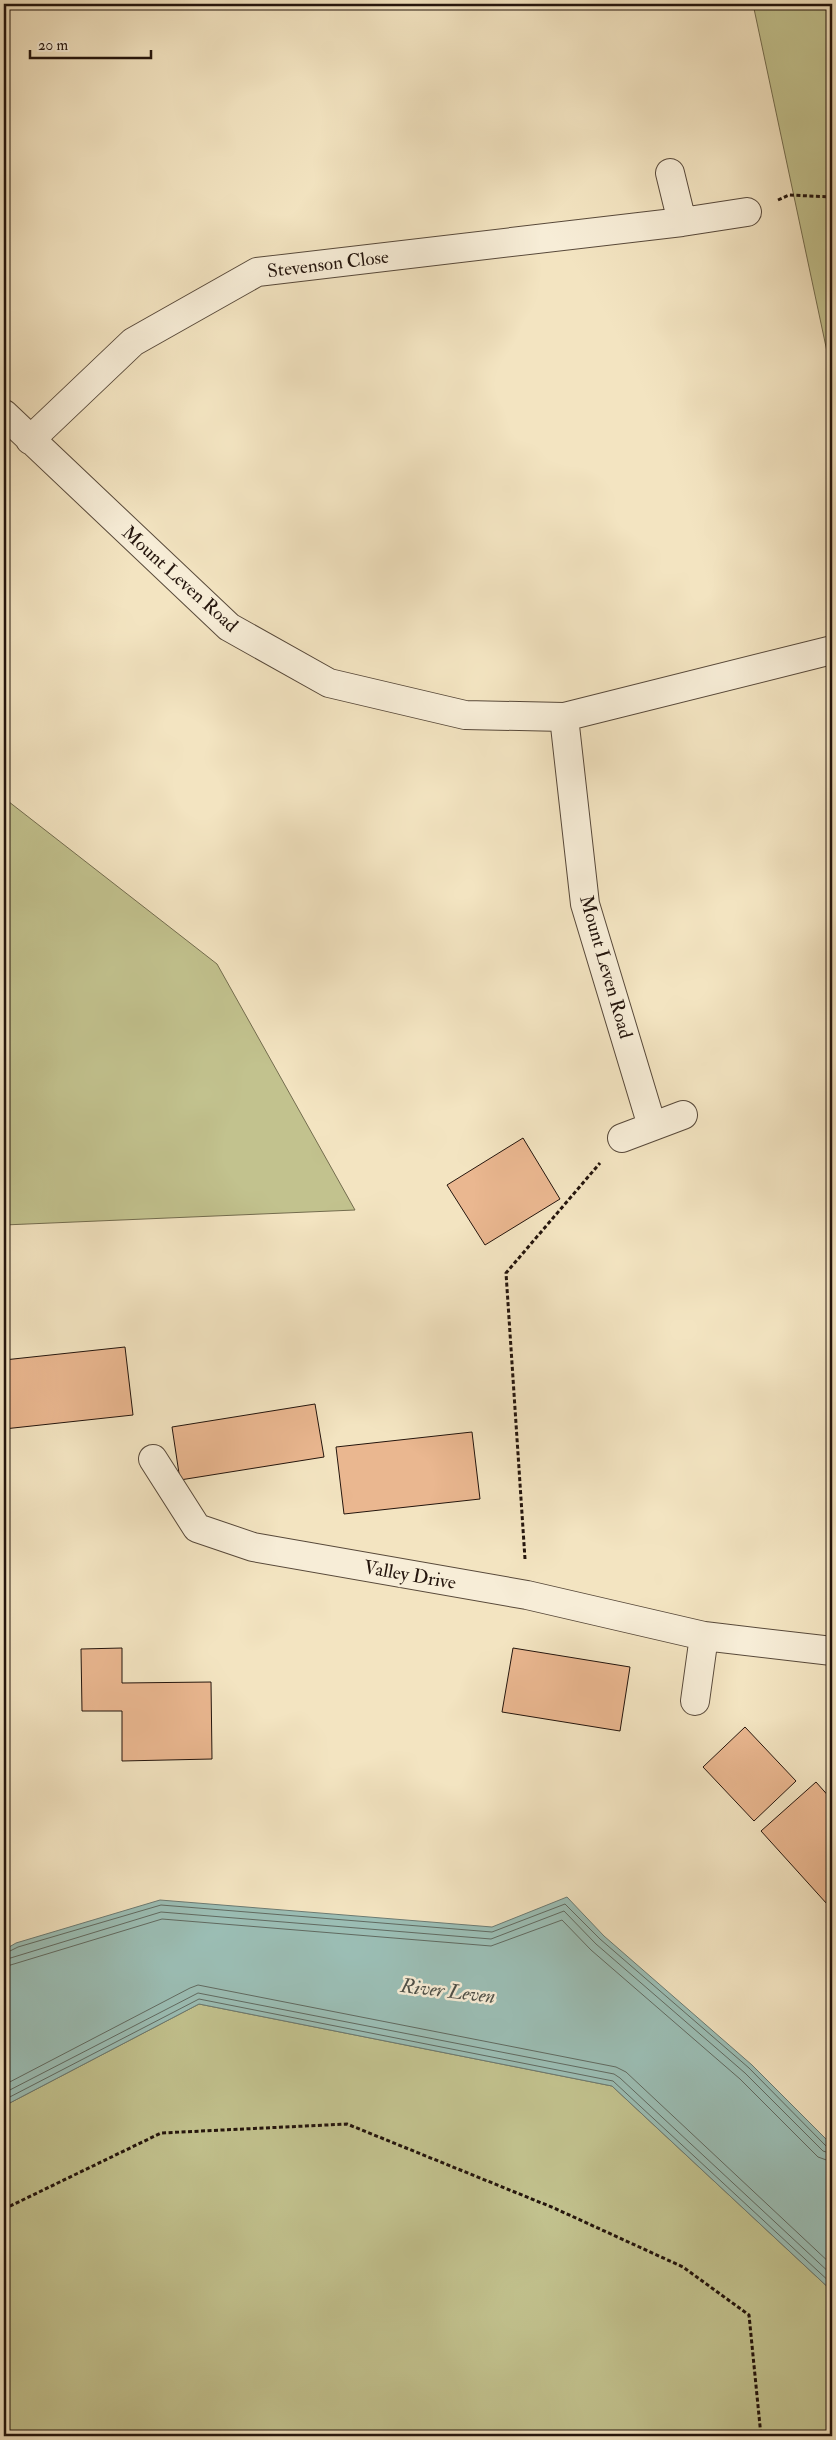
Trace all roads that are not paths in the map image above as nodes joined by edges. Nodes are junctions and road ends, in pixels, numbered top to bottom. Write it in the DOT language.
graph roads {
  1 [pos="670,173"];
  2 [pos="747,212"];
  3 [pos="682,222"];
  4 [pos="4,414"];
  5 [pos="30,440"];
  6 [pos="832,650"];
  7 [pos="564,717"];
  8 [pos="683,1114"];
  9 [pos="652,1126"];
  10 [pos="622,1138"];
  11 [pos="153,1459"];
  12 [pos="704,1636"];
  13 [pos="832,1651"];
  14 [pos="694,1701"];
  1 -- 3 [label="street"];
  2 -- 3 [label="street, Stevenson Close"];
  3 -- 5 [label="street, Stevenson Close"];
  4 -- 5 [label="street, Mount Leven Road"];
  5 -- 7 [label="street, Mount Leven Road"];
  6 -- 7 [label="street, Mount Leven Road"];
  7 -- 9 [label="street, Mount Leven Road"];
  8 -- 9 [label="street"];
  9 -- 10 [label="street"];
  11 -- 12 [label="street, Valley Drive"];
  12 -- 13 [label="street, Valley Drive"];
  12 -- 14 [label="street"];
}
